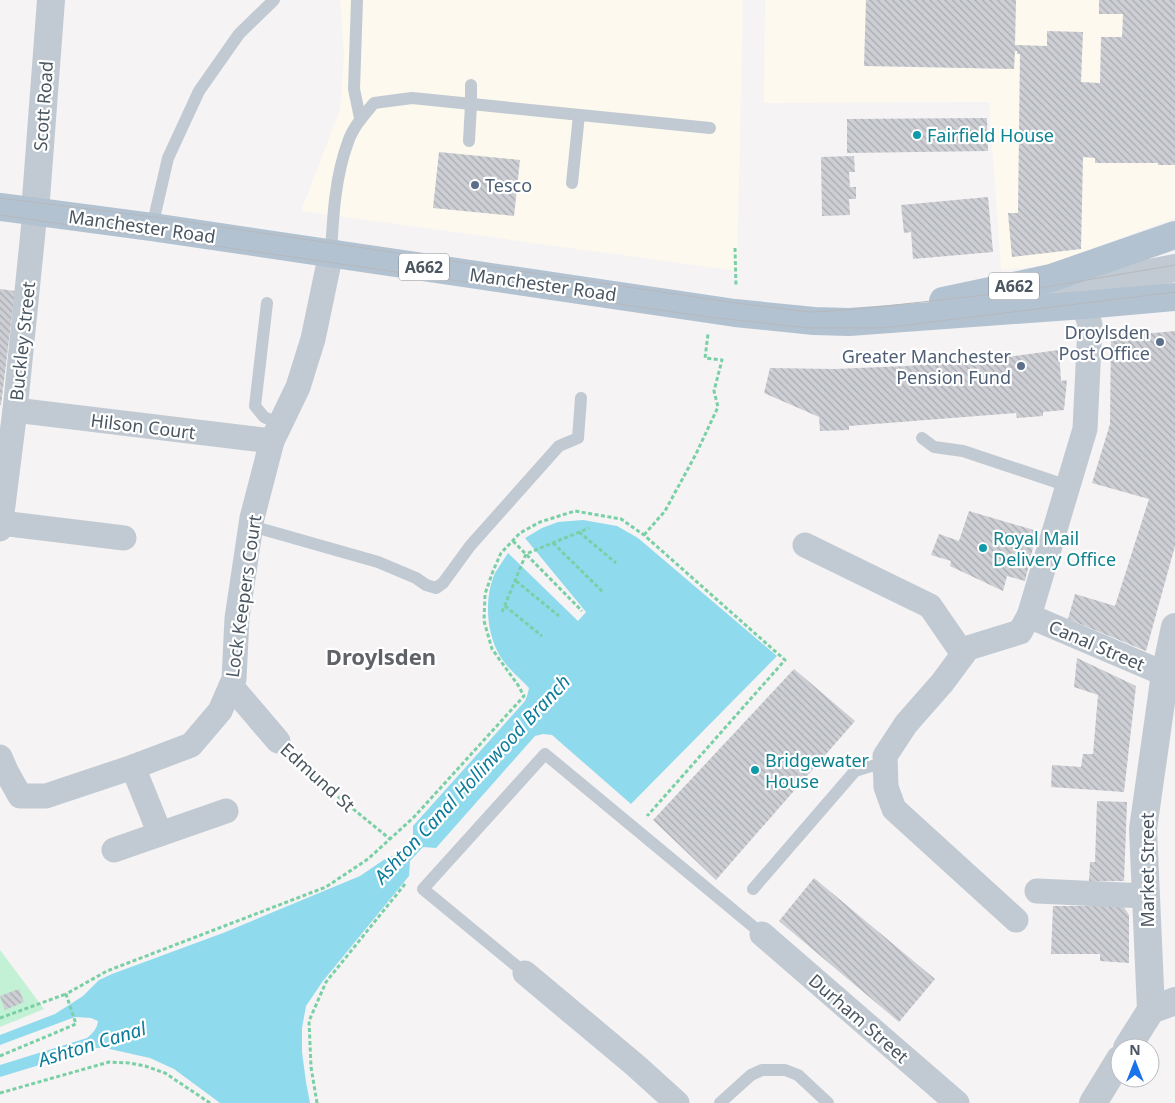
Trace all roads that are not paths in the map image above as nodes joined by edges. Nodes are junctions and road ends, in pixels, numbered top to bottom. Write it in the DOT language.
graph roads {
  1 [pos="51,0"];
  2 [pos="274,0"];
  3 [pos="357,0"];
  4 [pos="471,85"];
  5 [pos="471,104"];
  6 [pos="579,115"];
  7 [pos="360,118"];
  8 [pos="710,128"];
  9 [pos="469,141"];
  10 [pos="572,182"];
  11 [pos="0,207"];
  12 [pos="35,212"];
  13 [pos="152,227"];
  14 [pos="1175,235"];
  15 [pos="331,253"];
  16 [pos="1175,268"];
  17 [pos="984,293"];
  18 [pos="1175,297"];
  19 [pos="267,303"];
  20 [pos="1084,306"];
  21 [pos="849,322"];
  22 [pos="581,398"];
  23 [pos="15,410"];
  24 [pos="276,433"];
  25 [pos="922,438"];
  26 [pos="1068,486"];
  27 [pos="0,526"];
  28 [pos="251,526"];
  29 [pos="124,538"];
  30 [pos="806,545"];
  31 [pos="1029,616"];
  32 [pos="1175,631"];
  33 [pos="963,654"];
  34 [pos="1166,674"];
  35 [pos="231,686"];
  36 [pos="278,741"];
  37 [pos="0,757"];
  38 [pos="134,767"];
  39 [pos="885,767"];
  40 [pos="226,812"];
  41 [pos="160,834"];
  42 [pos="114,850"];
  43 [pos="753,888"];
  44 [pos="1037,892"];
  45 [pos="1146,896"];
  46 [pos="1016,920"];
  47 [pos="762,934"];
  48 [pos="524,973"];
  49 [pos="1163,1006"];
  50 [pos="1136,1038"];
  51 [pos="1110,1076"];
  52 [pos="676,1103"];
  53 [pos="720,1103"];
  54 [pos="828,1103"];
  55 [pos="957,1103"];
  56 [pos="1093,1103"];
  1 -- 12 [label="street, Scott Road"];
  2 -- 13 [label="lane"];
  3 -- 7 [label="lane"];
  4 -- 5 [label="lane"];
  5 -- 6 [label="lane"];
  5 -- 7 [label="lane"];
  5 -- 9 [label="lane"];
  6 -- 8 [label="lane"];
  6 -- 10 [label="lane"];
  7 -- 15 [label="lane"];
  11 -- 12 [label="main road, Manchester Road / A662"];
  12 -- 13 [label="main road, Manchester Road / A662"];
  12 -- 23 [label="street, Buckley Street"];
  13 -- 15 [label="main road, Manchester Road / A662"];
  14 -- 17 [label="main road, Manchester Road / A662"];
  15 -- 21 [label="main road, Manchester Road / A662"];
  15 -- 24 [label="street, Lock Keepers Court"];
  16 -- 17 [label="street"];
  17 -- 21 [label="main road, Manchester Road / A662"];
  18 -- 20 [label="main road, Manchester Road / A662"];
  19 -- 24 [label="lane"];
  20 -- 21 [label="main road, Manchester Road / A662"];
  20 -- 26 [label="street"];
  22 -- 28 [label="lane"];
  23 -- 24 [label="street, Hilson Court"];
  23 -- 27 [label="street, Buckley Street"];
  24 -- 28 [label="street, Lock Keepers Court"];
  25 -- 26 [label="lane"];
  26 -- 31 [label="street"];
  27 -- 29 [label="street"];
  28 -- 35 [label="street, Lock Keepers Court"];
  30 -- 33 [label="street"];
  31 -- 33 [label="street"];
  31 -- 34 [label="street, Canal Street"];
  32 -- 34 [label="street, Market Street"];
  33 -- 39 [label="street"];
  34 -- 45 [label="street, Market Street"];
  35 -- 36 [label="street, Edmund St"];
  35 -- 38 [label="street, Lock Keepers Court"];
  37 -- 38 [label="street, Lock Keepers Court"];
  38 -- 41 [label="street"];
  39 -- 43 [label="lane"];
  39 -- 46 [label="street"];
  40 -- 41 [label="street"];
  41 -- 42 [label="street"];
  44 -- 45 [label="street"];
  45 -- 49 [label="street, Market Street"];
  47 -- 48 [label="lane"];
  47 -- 55 [label="street, Durham Street"];
  48 -- 52 [label="street"];
  49 -- 50 [label="street, Market Street"];
  51 -- 56 [label="street"];
  53 -- 54 [label="lane"];
}
